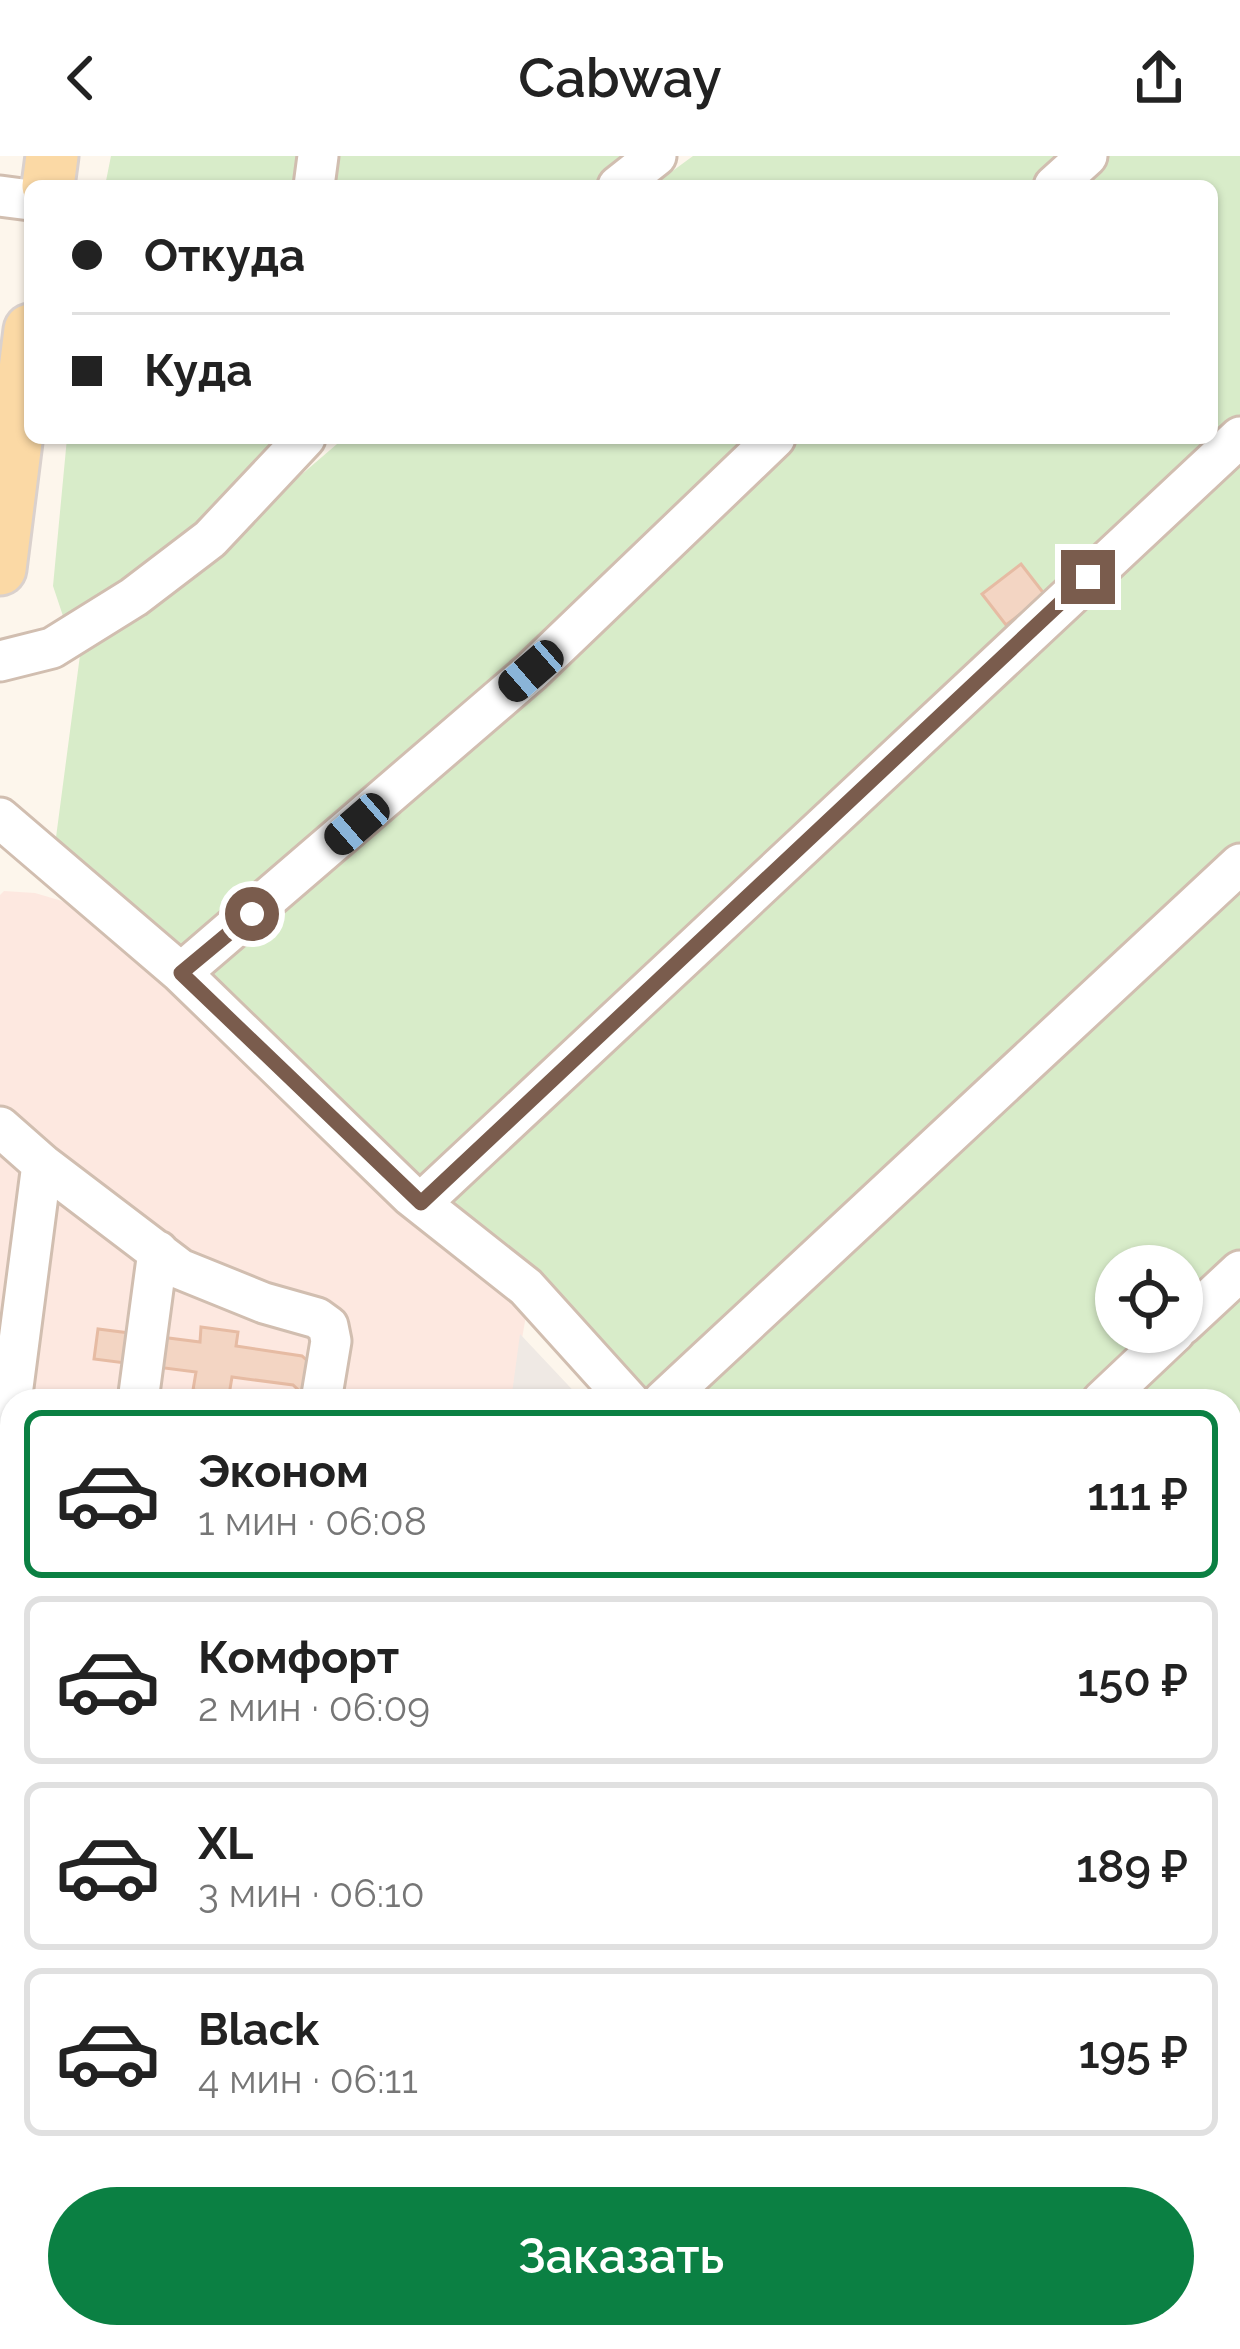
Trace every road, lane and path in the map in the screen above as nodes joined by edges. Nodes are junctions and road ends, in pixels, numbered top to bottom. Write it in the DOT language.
graph roads {
  1 [pos="656,156"];
  2 [pos="1087,156"];
  3 [pos="626,180"];
  4 [pos="1061,180"];
  5 [pos="24,378"];
  6 [pos="1240,437"];
  7 [pos="769,444"];
  8 [pos="278,453"];
  9 [pos="0,569"];
  10 [pos="0,661"];
  11 [pos="0,818"];
  12 [pos="1240,864"];
  13 [pos="181,973"];
  14 [pos="0,1127"];
  15 [pos="42,1164"];
  16 [pos="421,1203"];
  17 [pos="158,1252"];
  18 [pos="1240,1271"];
  19 [pos="1203,1305"];
  20 [pos="1153,1353"];
  21 [pos="11,1389"];
  22 [pos="140,1389"];
  23 [pos="324,1389"];
  24 [pos="618,1389"];
  25 [pos="676,1389"];
  26 [pos="1115,1389"];
  1 -- 3 [label="street"];
  2 -- 4 [label="street"];
  5 -- 9 [label="main road"];
  6 -- 16 [label="street"];
  7 -- 13 [label="street"];
  8 -- 10 [label="street"];
  11 -- 13 [label="street"];
  12 -- 25 [label="street"];
  13 -- 16 [label="street"];
  14 -- 15 [label="street"];
  15 -- 17 [label="street"];
  15 -- 21 [label="street"];
  16 -- 24 [label="street"];
  17 -- 22 [label="street"];
  17 -- 23 [label="street"];
  18 -- 19 [label="street"];
  20 -- 26 [label="street"];
}
